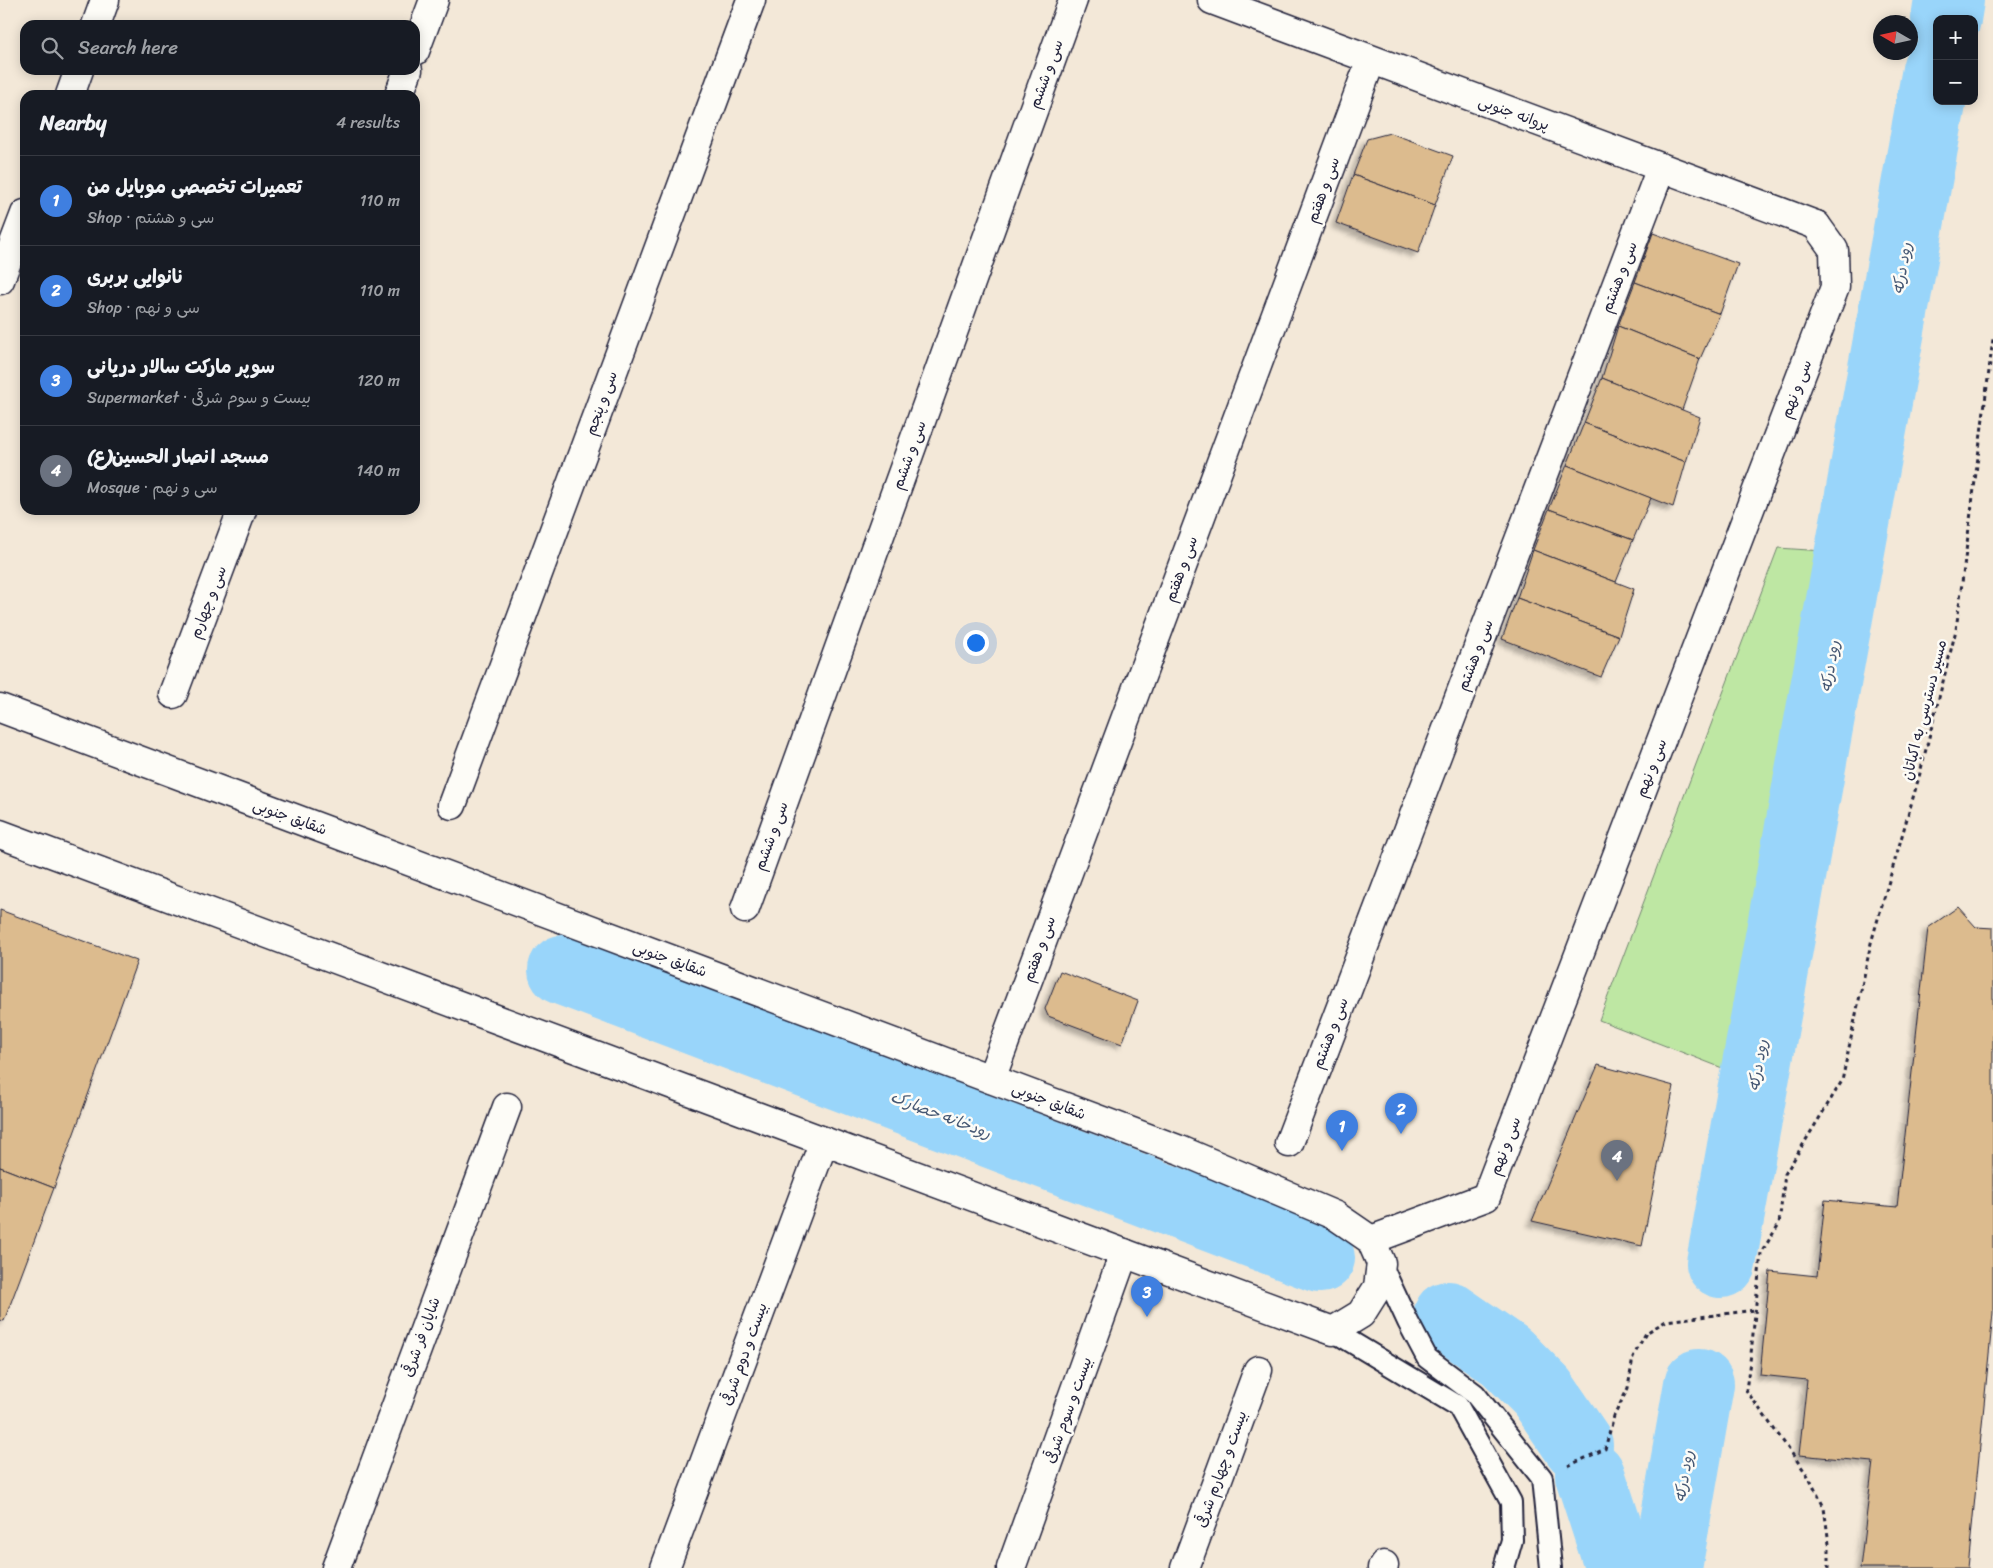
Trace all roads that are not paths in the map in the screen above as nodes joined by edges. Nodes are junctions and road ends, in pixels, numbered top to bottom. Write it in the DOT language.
graph roads {
  1 [pos="106,0"];
  2 [pos="434,0"];
  3 [pos="751,0"];
  4 [pos="1073,0"];
  5 [pos="1212,0"];
  6 [pos="98,20"];
  7 [pos="420,38"];
  8 [pos="1371,60"];
  9 [pos="77,75"];
  10 [pos="406,75"];
  11 [pos="72,90"];
  12 [pos="401,90"];
  13 [pos="1661,168"];
  14 [pos="1816,225"];
  15 [pos="20,227"];
  16 [pos="0,280"];
  17 [pos="240,515"];
  18 [pos="173,694"];
  19 [pos="0,708"];
  20 [pos="452,805"];
  21 [pos="0,834"];
  22 [pos="745,910"];
  23 [pos="991,1079"];
  24 [pos="507,1107"];
  25 [pos="824,1141"];
  26 [pos="1289,1143"];
  27 [pos="1376,1252"];
  28 [pos="1124,1253"];
  29 [pos="1333,1330"];
  30 [pos="1258,1370"];
  31 [pos="336,1568"];
  32 [pos="665,1568"];
  33 [pos="1011,1568"];
  34 [pos="1185,1568"];
  35 [pos="1504,1568"];
  36 [pos="1551,1568"];
  1 -- 6 [label="street"];
  2 -- 7 [label="street"];
  3 -- 20 [label="street, سی و پنجم"];
  4 -- 22 [label="street, سی و ششم"];
  5 -- 8 [label="street, پروانه جنوبی"];
  8 -- 13 [label="street, پروانه جنوبی"];
  8 -- 23 [label="street, سی و هفتم"];
  9 -- 11 [label="street"];
  10 -- 12 [label="street"];
  13 -- 14 [label="street, پروانه جنوبی"];
  13 -- 26 [label="street, سی و هشتم"];
  14 -- 27 [label="street, سی و نهم"];
  15 -- 16 [label="street"];
  17 -- 18 [label="street, سی و چهارم"];
  19 -- 23 [label="street, شقایق جنوبی"];
  21 -- 25 [label="street"];
  23 -- 27 [label="street, شقایق جنوبی"];
  24 -- 31 [label="street, شایان فر شرقی"];
  25 -- 28 [label="street"];
  25 -- 32 [label="street, بیست و دوم شرقی"];
  27 -- 29 [label="street"];
  27 -- 36 [label="lane"];
  28 -- 29 [label="street"];
  28 -- 33 [label="street, بیست و سوم شرقی"];
  29 -- 35 [label="lane"];
  30 -- 34 [label="street, بیست و چهارم شرقی"];
}
